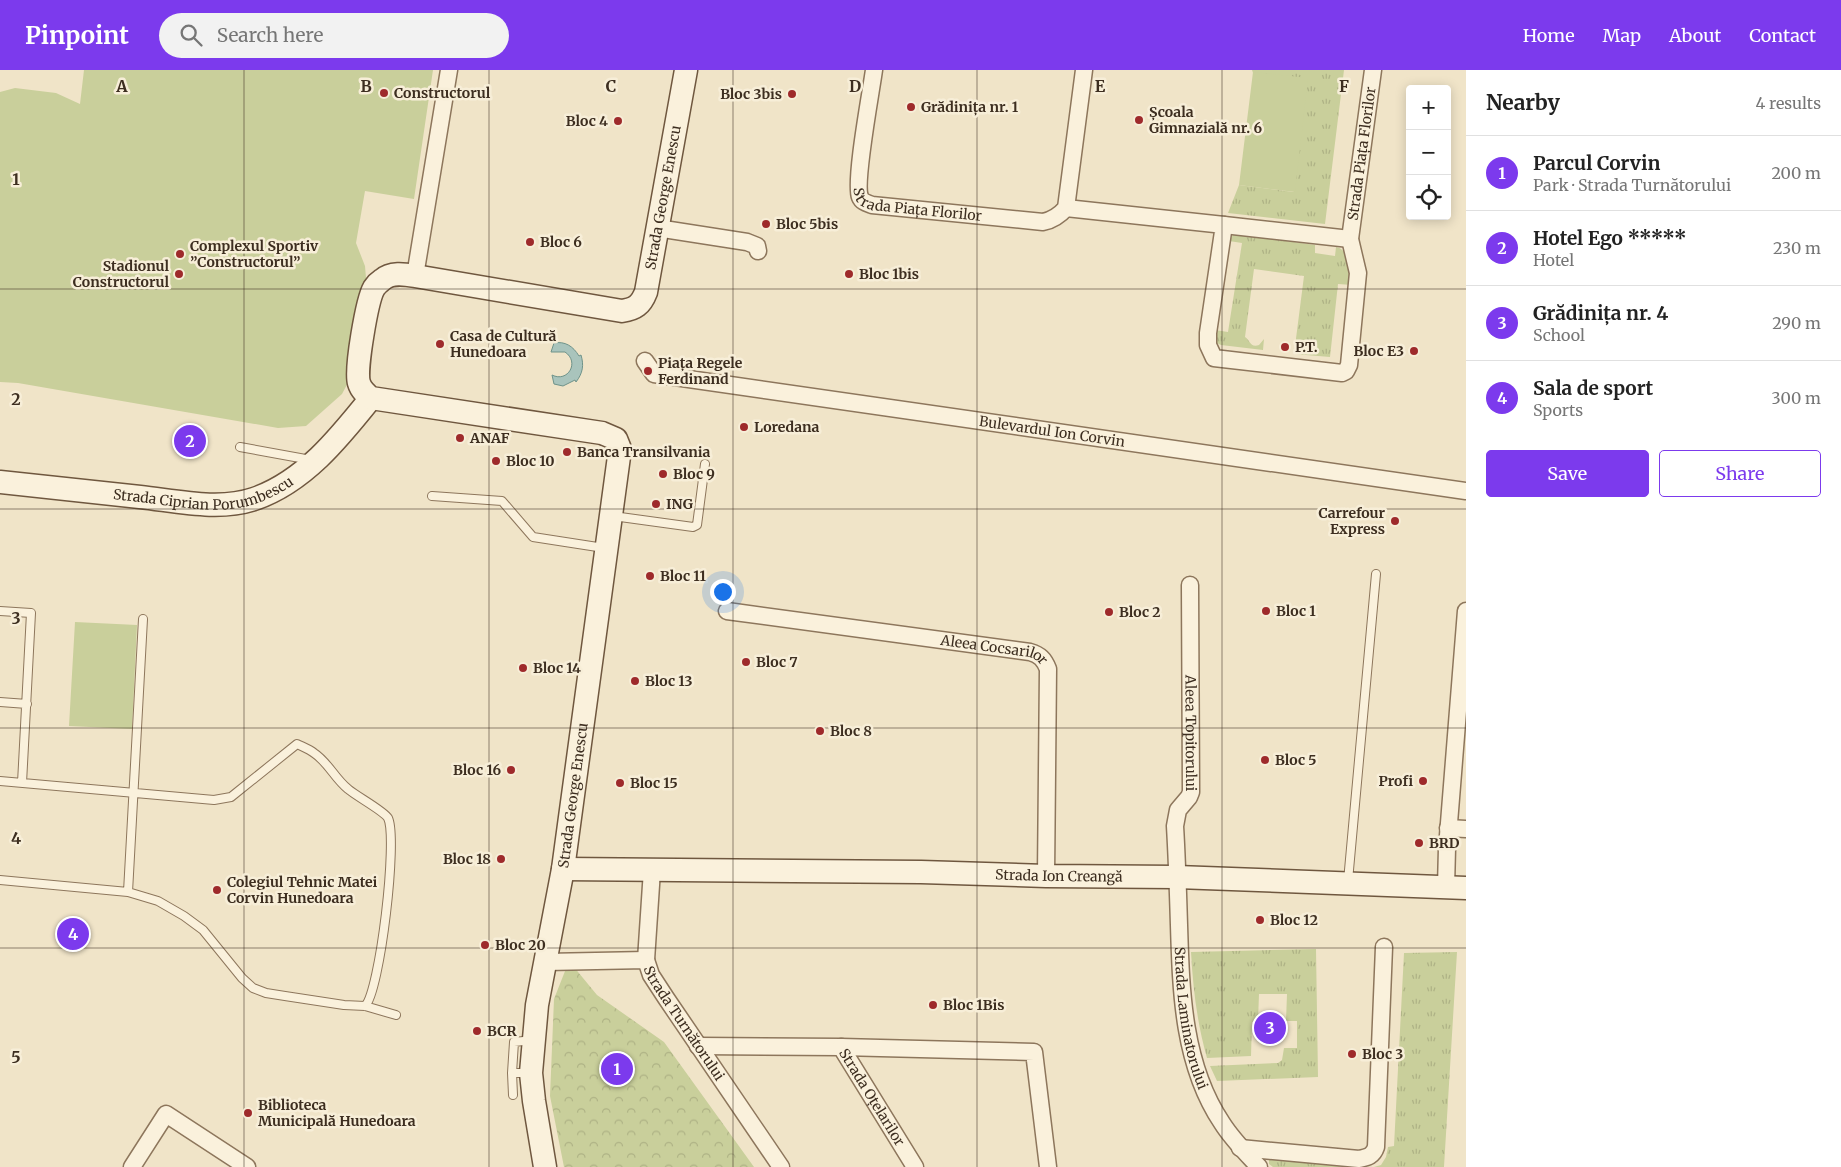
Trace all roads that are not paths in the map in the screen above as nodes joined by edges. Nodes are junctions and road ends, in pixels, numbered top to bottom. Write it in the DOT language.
graph roads {
  1 [pos="449,70"];
  2 [pos="686,70"];
  3 [pos="874,70"];
  4 [pos="1084,70"];
  5 [pos="1373,70"];
  6 [pos="1066,208"];
  7 [pos="1224,225"];
  8 [pos="657,228"];
  9 [pos="1350,239"];
  10 [pos="758,251"];
  11 [pos="415,276"];
  12 [pos="645,360"];
  13 [pos="371,398"];
  14 [pos="240,446"];
  15 [pos="315,461"];
  16 [pos="705,464"];
  17 [pos="0,482"];
  18 [pos="1466,491"];
  19 [pos="432,496"];
  20 [pos="611,516"];
  21 [pos="606,548"];
  22 [pos="1376,574"];
  23 [pos="1190,584"];
  24 [pos="0,611"];
  25 [pos="1466,611"];
  26 [pos="727,612"];
  27 [pos="143,619"];
  28 [pos="0,702"];
  29 [pos="27,704"];
  30 [pos="1462,708"];
  31 [pos="0,781"];
  32 [pos="22,783"];
  33 [pos="133,792"];
  34 [pos="1448,828"];
  35 [pos="1466,830"];
  36 [pos="563,869"];
  37 [pos="652,870"];
  38 [pos="1046,876"];
  39 [pos="1177,877"];
  40 [pos="0,880"];
  41 [pos="1348,882"];
  42 [pos="1456,888"];
  43 [pos="128,892"];
  44 [pos="1384,947"];
  45 [pos="646,960"];
  46 [pos="546,962"];
  47 [pos="365,1006"];
  48 [pos="396,1015"];
  49 [pos="698,1046"];
  50 [pos="841,1047"];
  51 [pos="522,1073"];
  52 [pos="513,1095"];
  53 [pos="1240,1148"];
  54 [pos="132,1167"];
  55 [pos="247,1167"];
  56 [pos="545,1167"];
  57 [pos="781,1167"];
  58 [pos="915,1167"];
  59 [pos="1048,1167"];
  60 [pos="1259,1167"];
  1 -- 11 [label="street"];
  2 -- 8 [label="street, Strada George Enescu"];
  3 -- 6 [label="street, Strada Piața Florilor"];
  4 -- 6 [label="street"];
  5 -- 9 [label="street, Strada Piața Florilor"];
  6 -- 7 [label="street, Strada Piața Florilor"];
  7 -- 9 [label="street, Strada Piața Florilor"];
  7 -- 9 [label="street, Strada Piața Florilor"];
  8 -- 10 [label="street"];
  8 -- 11 [label="street, Strada George Enescu"];
  11 -- 13 [label="street"];
  12 -- 18 [label="street, Bulevardul Ion Corvin"];
  13 -- 15 [label="street, Strada Ciprian Porumbescu"];
  13 -- 20 [label="street, Strada George Enescu"];
  14 -- 15 [label="lane"];
  15 -- 17 [label="street, Strada Ciprian Porumbescu"];
  16 -- 20 [label="lane"];
  19 -- 21 [label="lane"];
  20 -- 21 [label="street, Strada George Enescu"];
  21 -- 36 [label="street, Strada George Enescu"];
  22 -- 41 [label="lane"];
  23 -- 39 [label="street, Aleea Topitorului"];
  24 -- 29 [label="lane"];
  25 -- 30 [label="street"];
  26 -- 38 [label="street, Aleea Cocsarilor"];
  27 -- 33 [label="lane"];
  28 -- 29 [label="lane"];
  29 -- 32 [label="lane"];
  30 -- 34 [label="street"];
  31 -- 32 [label="lane"];
  32 -- 33 [label="lane"];
  33 -- 43 [label="lane"];
  33 -- 47 [label="lane"];
  34 -- 35 [label="street"];
  34 -- 42 [label="street"];
  36 -- 37 [label="street, Strada Ion Creangă"];
  36 -- 46 [label="street, Strada George Enescu"];
  37 -- 38 [label="street, Strada Ion Creangă"];
  37 -- 45 [label="street"];
  38 -- 39 [label="street, Strada Ion Creangă"];
  39 -- 41 [label="street, Strada Ion Creangă"];
  39 -- 53 [label="street, Strada Laminatorului"];
  40 -- 43 [label="lane"];
  41 -- 42 [label="street, Strada Ion Creangă"];
  43 -- 47 [label="lane"];
  44 -- 53 [label="street"];
  45 -- 46 [label="street, Strada Turnătorului"];
  45 -- 49 [label="street, Strada Turnătorului"];
  46 -- 51 [label="street, Strada George Enescu"];
  47 -- 48 [label="lane"];
  49 -- 50 [label="street, Strada Oțelarilor"];
  49 -- 57 [label="street, Strada Turnătorului"];
  50 -- 58 [label="street, Strada Oțelarilor"];
  50 -- 59 [label="street"];
  51 -- 52 [label="lane"];
  51 -- 56 [label="street, Strada George Enescu"];
  53 -- 60 [label="street, Strada Laminatorului"];
  54 -- 55 [label="street"];
}
